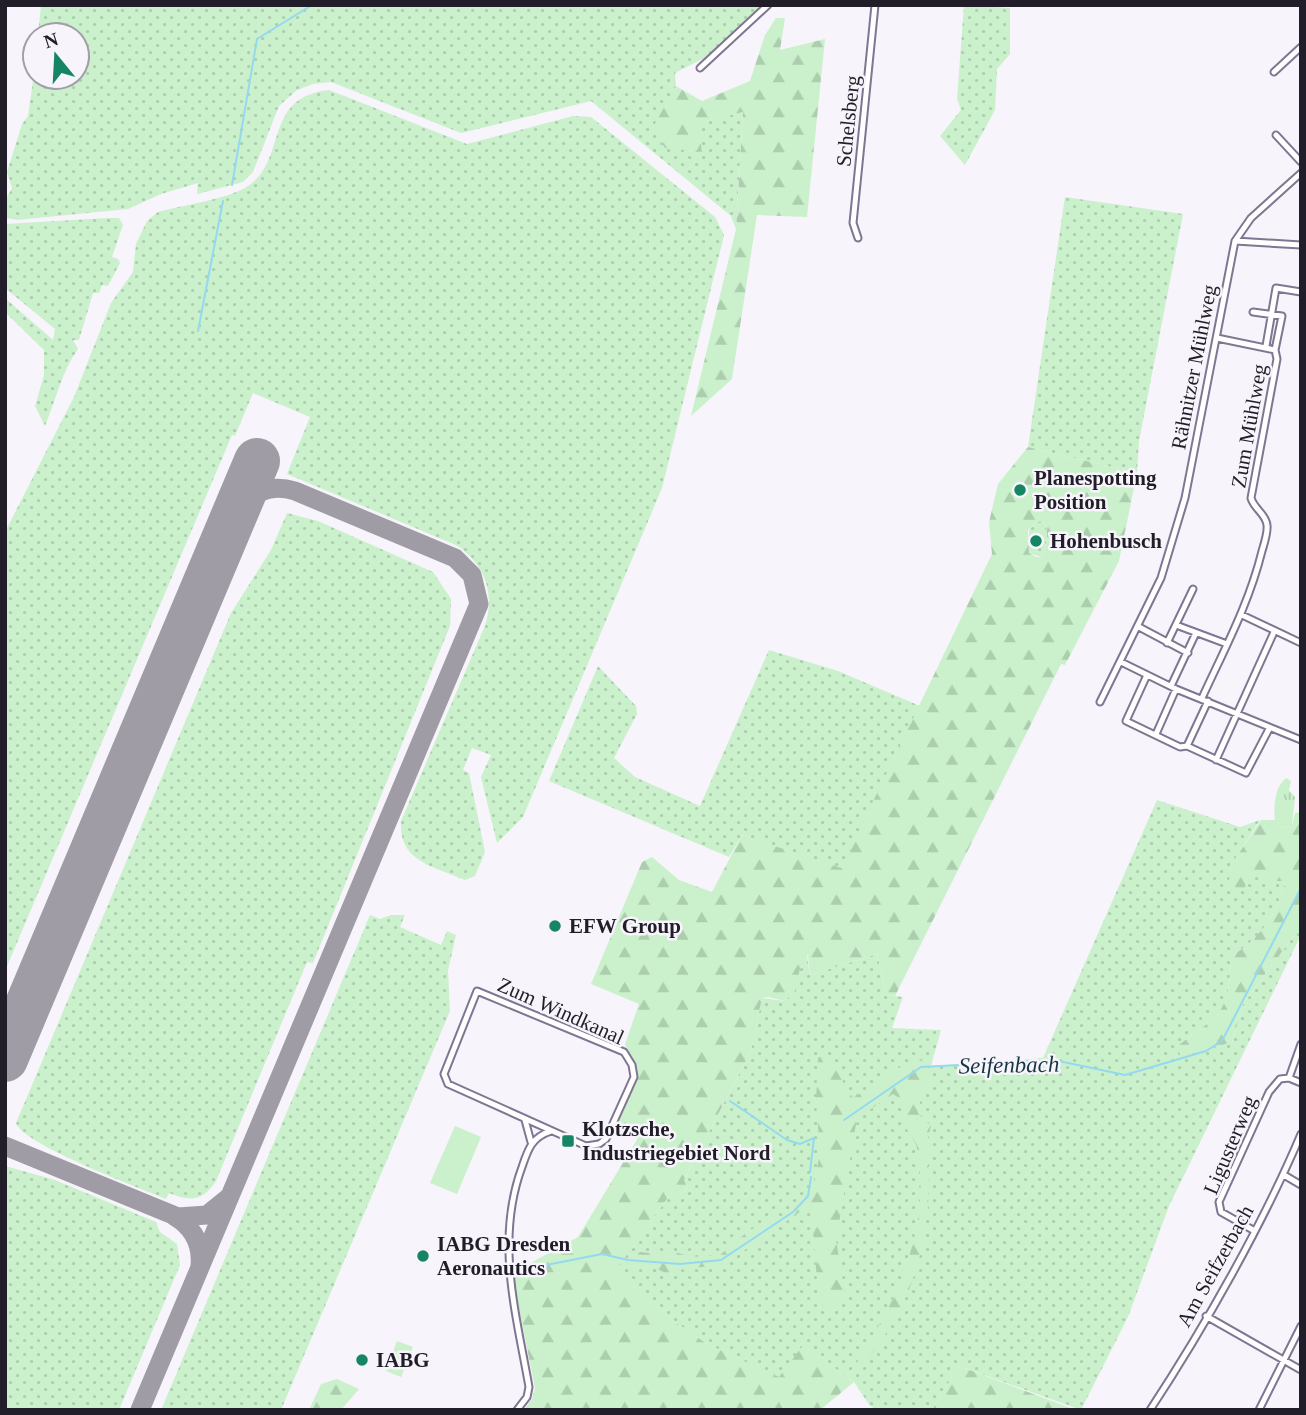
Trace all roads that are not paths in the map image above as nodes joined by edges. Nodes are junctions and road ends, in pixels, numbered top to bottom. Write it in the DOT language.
graph roads {
  1 [pos="768,5"];
  2 [pos="875,5"];
  3 [pos="1301,47"];
  4 [pos="700,68"];
  5 [pos="1274,72"];
  6 [pos="1276,135"];
  7 [pos="1301,162"];
  8 [pos="1301,173"];
  9 [pos="858,238"];
  10 [pos="1235,241"];
  11 [pos="1301,245"];
  12 [pos="1301,292"];
  13 [pos="1253,312"];
  14 [pos="1272,315"];
  15 [pos="1217,338"];
  16 [pos="1266,346"];
  17 [pos="1275,351"];
  18 [pos="1193,589"];
  19 [pos="1242,615"];
  20 [pos="1175,625"];
  21 [pos="1139,627"];
  22 [pos="1274,632"];
  23 [pos="1195,635"];
  24 [pos="1167,643"];
  25 [pos="1301,643"];
  26 [pos="1227,644"];
  27 [pos="1188,653"];
  28 [pos="1121,662"];
  29 [pos="1147,675"];
  30 [pos="1173,687"];
  31 [pos="1205,699"];
  32 [pos="1100,702"];
  33 [pos="1237,714"];
  34 [pos="1269,729"];
  35 [pos="1156,734"];
  36 [pos="1301,740"];
  37 [pos="1187,746"];
  38 [pos="1216,760"];
  39 [pos="1301,1044"];
  40 [pos="1289,1078"];
  41 [pos="1301,1083"];
  42 [pos="525,1120"];
  43 [pos="551,1131"];
  44 [pos="1301,1134"];
  45 [pos="531,1142"];
  46 [pos="1284,1175"];
  47 [pos="1301,1185"];
  48 [pos="1254,1230"];
  49 [pos="1206,1317"];
  50 [pos="1301,1326"];
  51 [pos="1283,1361"];
  52 [pos="1301,1370"];
  53 [pos="517,1410"];
  54 [pos="1150,1410"];
  55 [pos="1259,1410"];
  1 -- 4 [label="street"];
  2 -- 9 [label="street, Schelsberg"];
  3 -- 5 [label="street"];
  6 -- 7 [label="street"];
  8 -- 10 [label="street, Rähnitzer Mühlweg"];
  10 -- 11 [label="street"];
  10 -- 15 [label="street, Rähnitzer Mühlweg"];
  12 -- 14 [label="street, Zum Mühlweg"];
  13 -- 14 [label="street"];
  14 -- 16 [label="street, Zum Mühlweg"];
  14 -- 17 [label="street, Zum Mühlweg"];
  15 -- 16 [label="street, Zum Mühlweg"];
  15 -- 21 [label="street, Rähnitzer Mühlweg"];
  16 -- 17 [label="street, Zum Mühlweg"];
  17 -- 19 [label="street, Zum Mühlweg"];
  18 -- 20 [label="street"];
  19 -- 22 [label="street"];
  19 -- 26 [label="street, Zum Mühlweg"];
  20 -- 23 [label="street"];
  20 -- 24 [label="street"];
  21 -- 24 [label="street"];
  21 -- 28 [label="street, Rähnitzer Mühlweg"];
  22 -- 25 [label="street"];
  22 -- 33 [label="street"];
  23 -- 26 [label="street"];
  23 -- 27 [label="street"];
  24 -- 27 [label="street"];
  26 -- 31 [label="street, Zum Mühlweg"];
  27 -- 30 [label="street"];
  28 -- 29 [label="street"];
  28 -- 32 [label="street, Rähnitzer Mühlweg"];
  29 -- 30 [label="street"];
  29 -- 35 [label="street"];
  30 -- 31 [label="street"];
  30 -- 35 [label="street"];
  31 -- 33 [label="street"];
  31 -- 37 [label="street, Zum Mühlweg"];
  33 -- 34 [label="street"];
  33 -- 38 [label="street"];
  34 -- 36 [label="street"];
  34 -- 38 [label="street"];
  35 -- 37 [label="street"];
  37 -- 38 [label="street"];
  39 -- 40 [label="street"];
  40 -- 41 [label="street"];
  40 -- 48 [label="street, Ligusterweg"];
  42 -- 43 [label="street, Zum Windkanal"];
  42 -- 43 [label="street, Zum Windkanal"];
  42 -- 45 [label="street"];
  43 -- 45 [label="street"];
  44 -- 46 [label="street, Am Seifzerbach"];
  45 -- 53 [label="street"];
  46 -- 47 [label="street"];
  46 -- 48 [label="street, Am Seifzerbach"];
  48 -- 49 [label="street, Am Seifzerbach"];
  49 -- 51 [label="street"];
  49 -- 54 [label="street, Am Seifzerbach"];
  50 -- 51 [label="street"];
  51 -- 52 [label="street"];
  51 -- 55 [label="street"];
}
